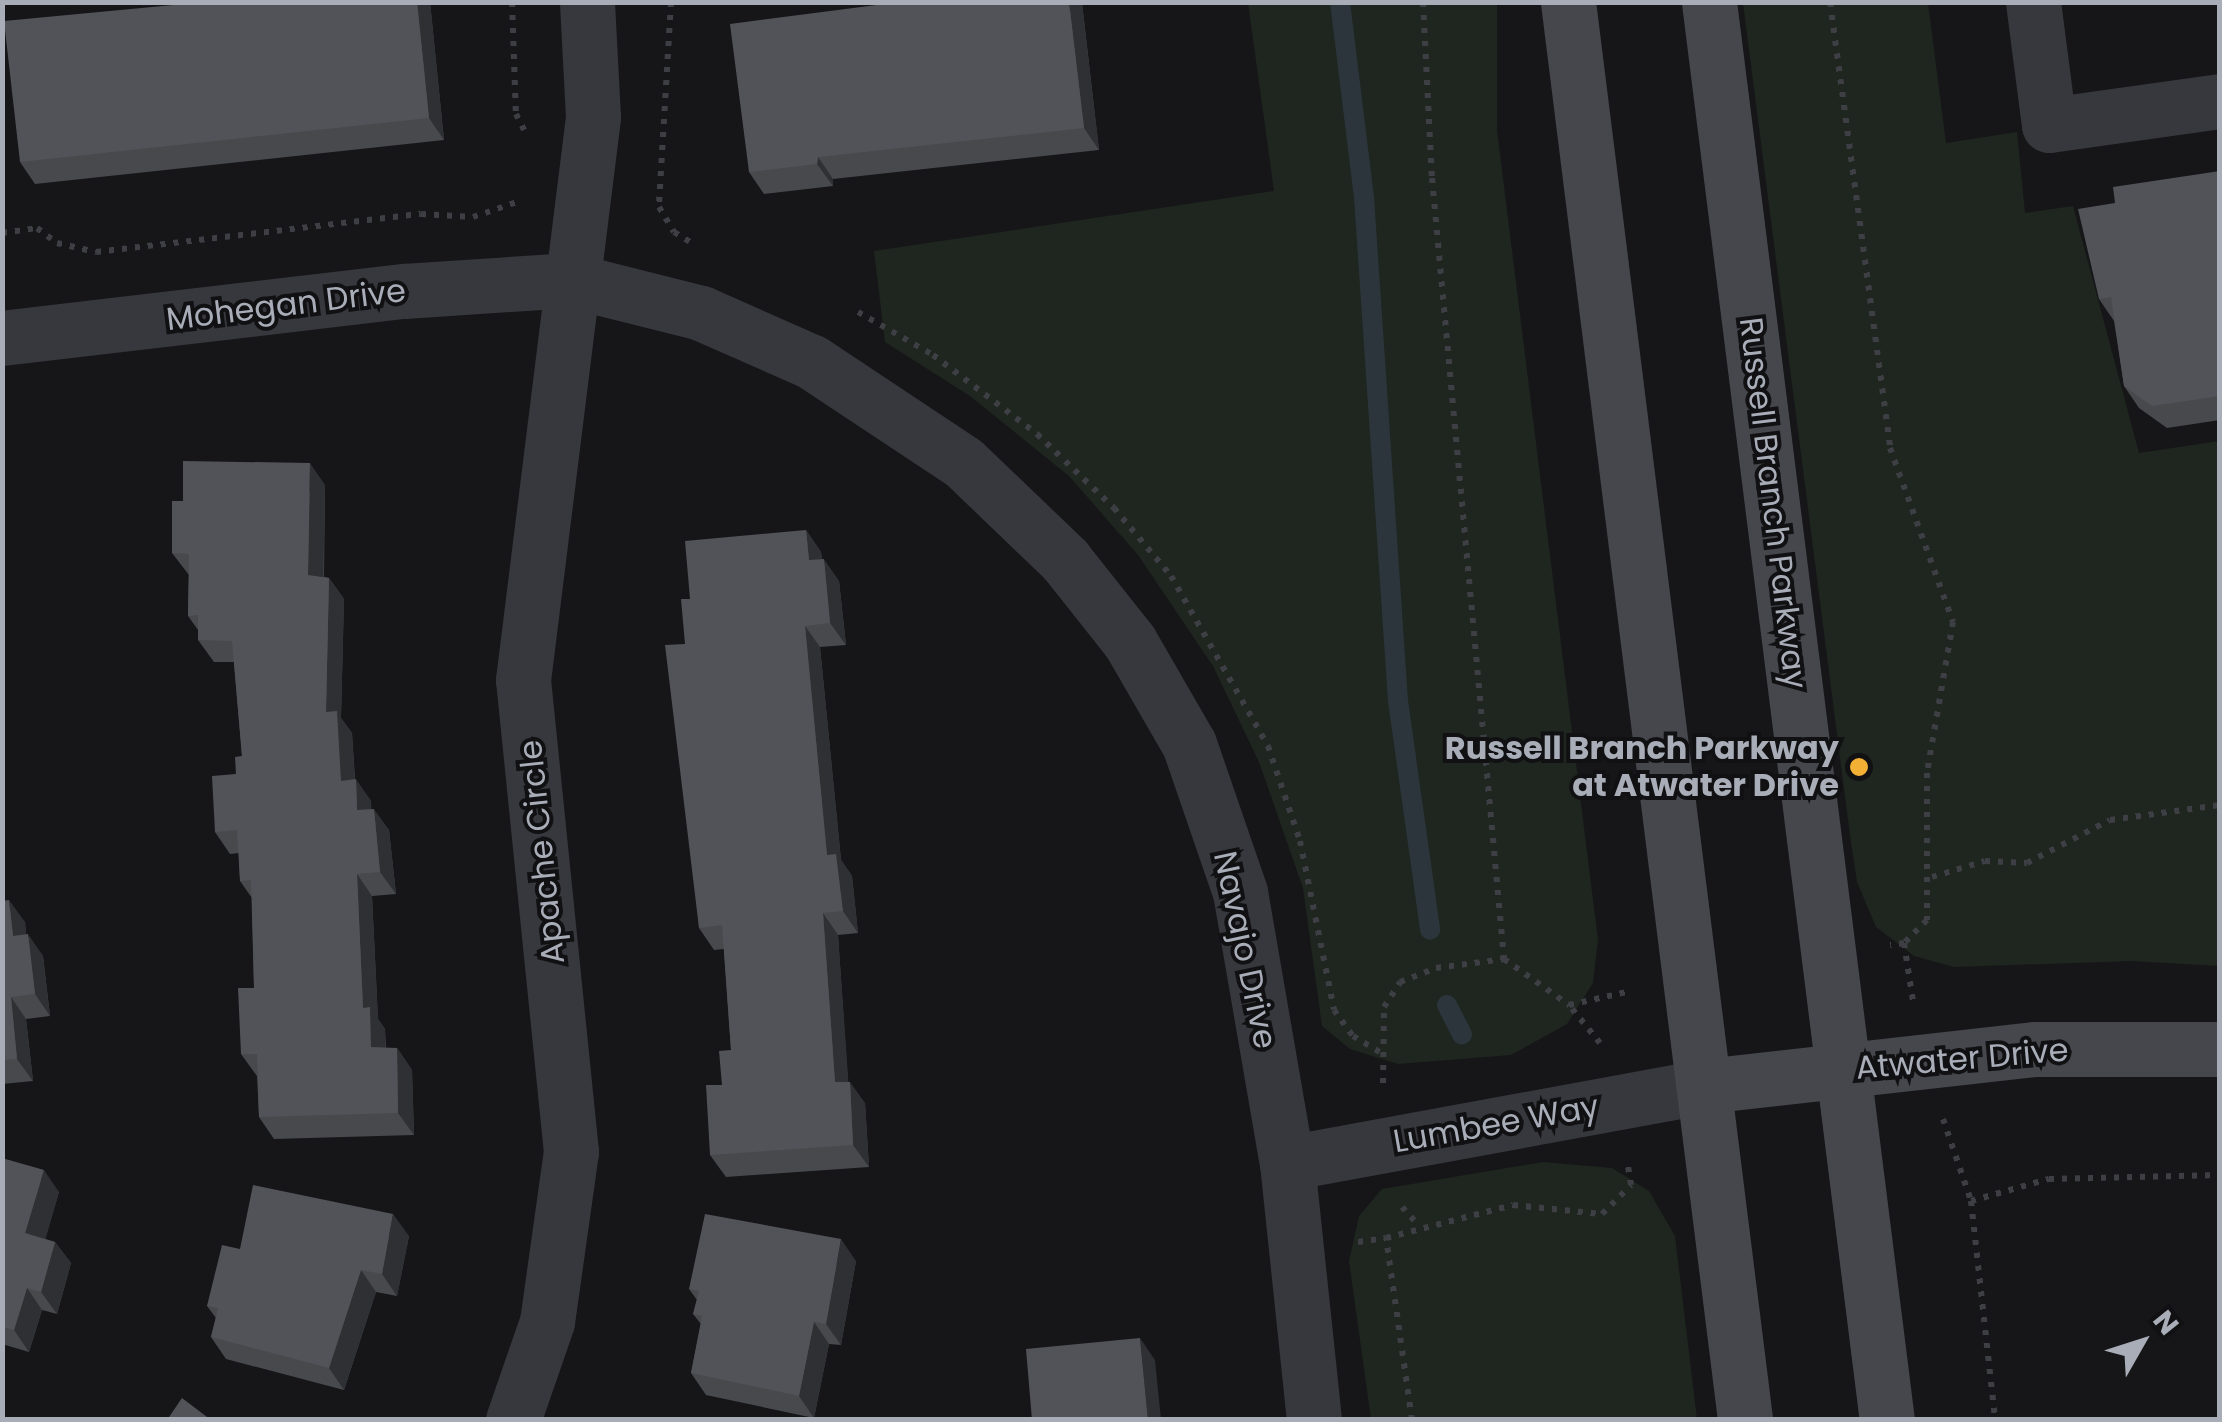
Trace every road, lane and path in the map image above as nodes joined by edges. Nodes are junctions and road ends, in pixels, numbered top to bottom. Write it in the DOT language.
graph roads {
  1 [pos="512,2"];
  2 [pos="587,2"];
  3 [pos="1422,2"];
  4 [pos="1568,2"];
  5 [pos="1709,2"];
  6 [pos="2033,2"];
  7 [pos="2220,101"];
  8 [pos="530,142"];
  9 [pos="526,192"];
  10 [pos="2,233"];
  11 [pos="570,280"];
  12 [pos="2,338"];
  13 [pos="2220,805"];
  14 [pos="1932,878"];
  15 [pos="1904,943"];
  16 [pos="1504,959"];
  17 [pos="1569,1005"];
  18 [pos="2220,1049"];
  19 [pos="1923,1060"];
  20 [pos="1847,1069"];
  21 [pos="1705,1086"];
  22 [pos="1388,1144"];
  23 [pos="1287,1163"];
  24 [pos="2220,1174"];
  25 [pos="1971,1201"];
  26 [pos="1418,1225"];
  27 [pos="513,1420"];
  28 [pos="1314,1420"];
  29 [pos="1745,1420"];
  30 [pos="1888,1420"];
  31 [pos="1996,1420"];
  1 -- 8 [label="path"];
  2 -- 11 [label="street, Apache Circle"];
  3 -- 16 [label="path"];
  4 -- 21 [label="main road"];
  5 -- 20 [label="main road, Russell Branch Parkway"];
  6 -- 7 [label="street"];
  9 -- 10 [label="path"];
  11 -- 12 [label="street, Mohegan Drive"];
  11 -- 23 [label="street, Navajo Drive"];
  11 -- 27 [label="street, Apache Circle"];
  13 -- 14 [label="path"];
  15 -- 19 [label="path"];
  16 -- 17 [label="path"];
  16 -- 22 [label="path"];
  18 -- 19 [label="main road, Atwater Drive"];
  19 -- 20 [label="main road, Atwater Drive"];
  19 -- 25 [label="path"];
  20 -- 21 [label="main road, Atwater Drive"];
  20 -- 30 [label="main road, Russell Branch Parkway"];
  21 -- 22 [label="street, Lumbee Way"];
  21 -- 29 [label="main road"];
  22 -- 23 [label="street, Lumbee Way"];
  22 -- 26 [label="path"];
  23 -- 28 [label="street, Navajo Drive"];
  24 -- 25 [label="path"];
  25 -- 31 [label="path"];
}
